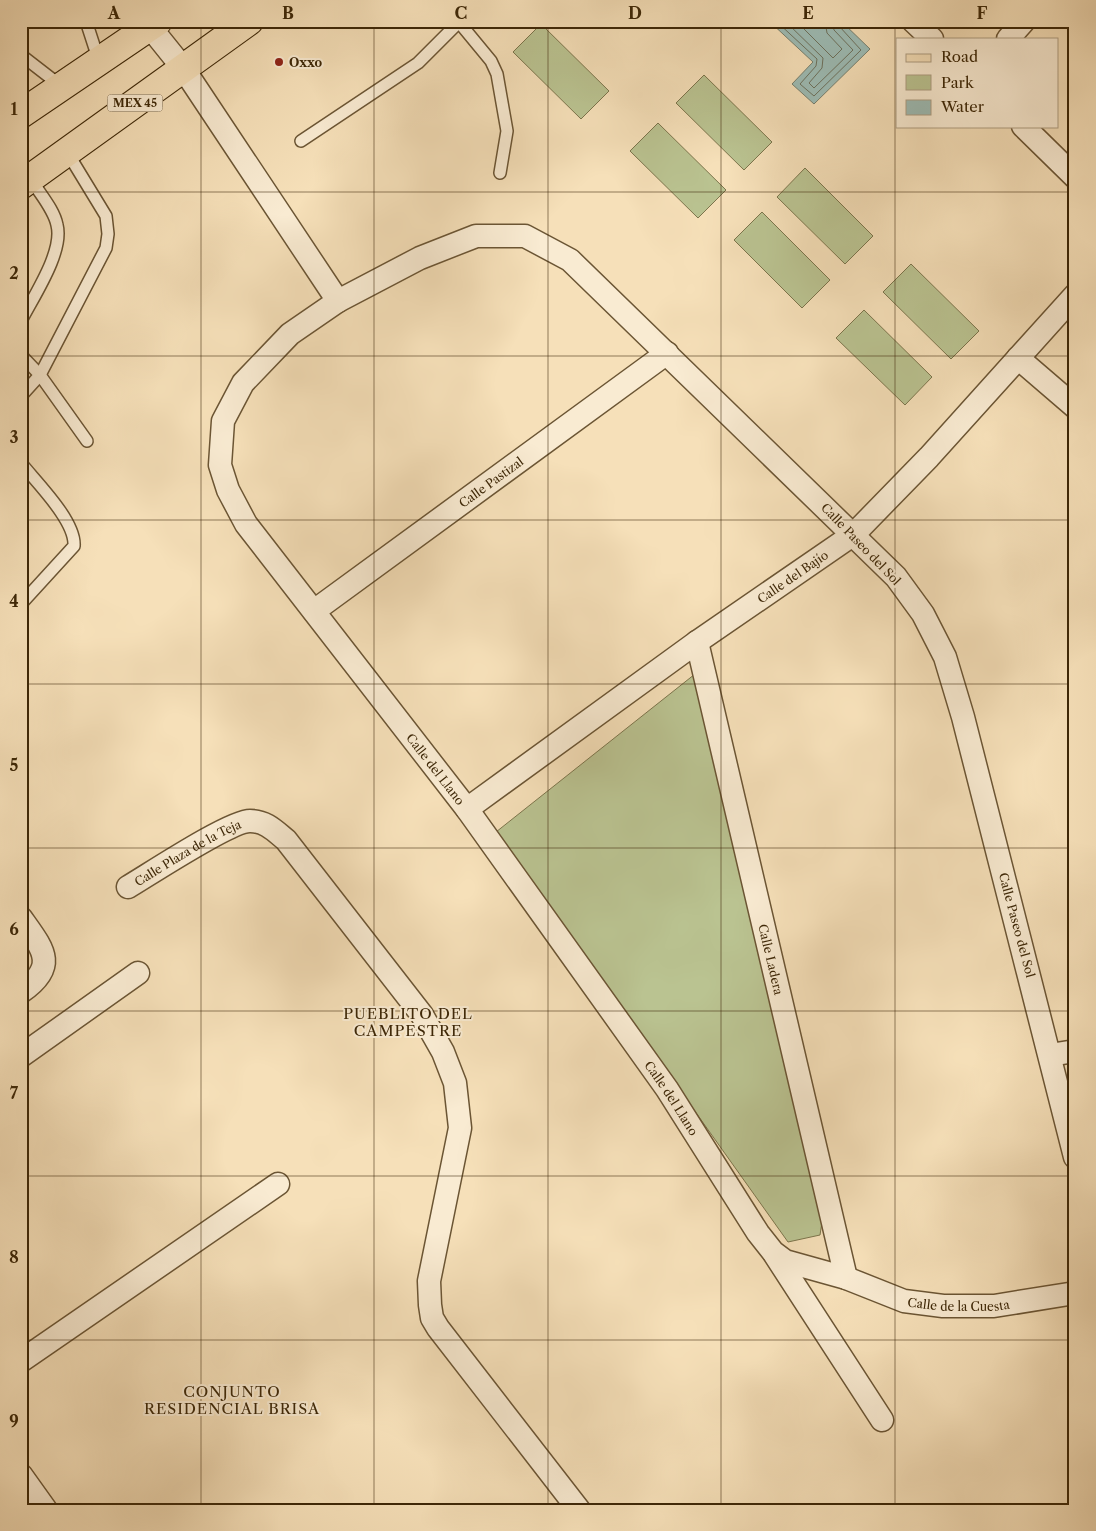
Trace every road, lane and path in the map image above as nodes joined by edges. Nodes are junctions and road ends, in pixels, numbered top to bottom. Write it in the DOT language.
graph roads {
  1 [pos="86,21"];
  2 [pos="249,21"];
  3 [pos="459,21"];
  4 [pos="913,21"];
  5 [pos="1024,21"];
  6 [pos="154,24"];
  7 [pos="931,38"];
  8 [pos="1009,38"];
  9 [pos="21,55"];
  10 [pos="99,61"];
  11 [pos="183,68"];
  12 [pos="61,86"];
  13 [pos="21,114"];
  14 [pos="1025,128"];
  15 [pos="301,141"];
  16 [pos="67,152"];
  17 [pos="500,173"];
  18 [pos="1075,177"];
  19 [pos="26,182"];
  20 [pos="1075,295"];
  21 [pos="338,301"];
  22 [pos="21,321"];
  23 [pos="667,353"];
  24 [pos="21,355"];
  25 [pos="1018,358"];
  26 [pos="40,375"];
  27 [pos="21,396"];
  28 [pos="1075,407"];
  29 [pos="87,440"];
  30 [pos="21,463"];
  31 [pos="854,534"];
  32 [pos="21,604"];
  33 [pos="314,611"];
  34 [pos="697,642"];
  35 [pos="467,809"];
  36 [pos="128,887"];
  37 [pos="21,918"];
  38 [pos="138,973"];
  39 [pos="21,992"];
  40 [pos="1075,1051"];
  41 [pos="1050,1055"];
  42 [pos="21,1056"];
  43 [pos="1075,1157"];
  44 [pos="278,1184"];
  45 [pos="773,1252"];
  46 [pos="846,1278"];
  47 [pos="1075,1293"];
  48 [pos="21,1361"];
  49 [pos="882,1420"];
  50 [pos="21,1475"];
  51 [pos="46,1510"];
  52 [pos="579,1510"];
  1 -- 10 [label="lane"];
  2 -- 11 [label="main road, MEX 45"];
  3 -- 15 [label="lane"];
  3 -- 17 [label="lane"];
  4 -- 7 [label="street"];
  5 -- 8 [label="street"];
  6 -- 10 [label="main road"];
  6 -- 11 [label="street"];
  9 -- 12 [label="lane"];
  10 -- 12 [label="main road"];
  11 -- 16 [label="main road, MEX 45"];
  11 -- 21 [label="street"];
  12 -- 13 [label="main road"];
  14 -- 18 [label="street"];
  16 -- 19 [label="main road, MEX 45"];
  16 -- 26 [label="lane"];
  19 -- 22 [label="lane"];
  20 -- 25 [label="street, Calle del Bajío"];
  21 -- 23 [label="street, Calle Paseo del Sol"];
  21 -- 33 [label="street, Calle del Llano"];
  23 -- 31 [label="street, Calle Paseo del Sol"];
  23 -- 33 [label="street, Calle Pastizal"];
  24 -- 26 [label="lane"];
  25 -- 28 [label="street"];
  25 -- 31 [label="street, Calle del Bajío"];
  26 -- 27 [label="lane"];
  26 -- 29 [label="lane"];
  30 -- 32 [label="lane"];
  31 -- 34 [label="street, Calle del Bajío"];
  31 -- 41 [label="street, Calle Paseo del Sol"];
  33 -- 35 [label="street, Calle del Llano"];
  34 -- 35 [label="street, Calle del Bajío"];
  34 -- 46 [label="street, Calle Ladera"];
  35 -- 45 [label="street, Calle del Llano"];
  36 -- 52 [label="street, Calle Plaza de la Teja"];
  37 -- 39 [label="street"];
  38 -- 42 [label="street"];
  40 -- 41 [label="street"];
  41 -- 43 [label="street, Calle Paseo del Sol"];
  44 -- 48 [label="street"];
  45 -- 46 [label="street, Calle del Llano"];
  45 -- 49 [label="street, Calle del Llano"];
  46 -- 47 [label="street, Calle de la Cuesta"];
  50 -- 51 [label="street"];
}
